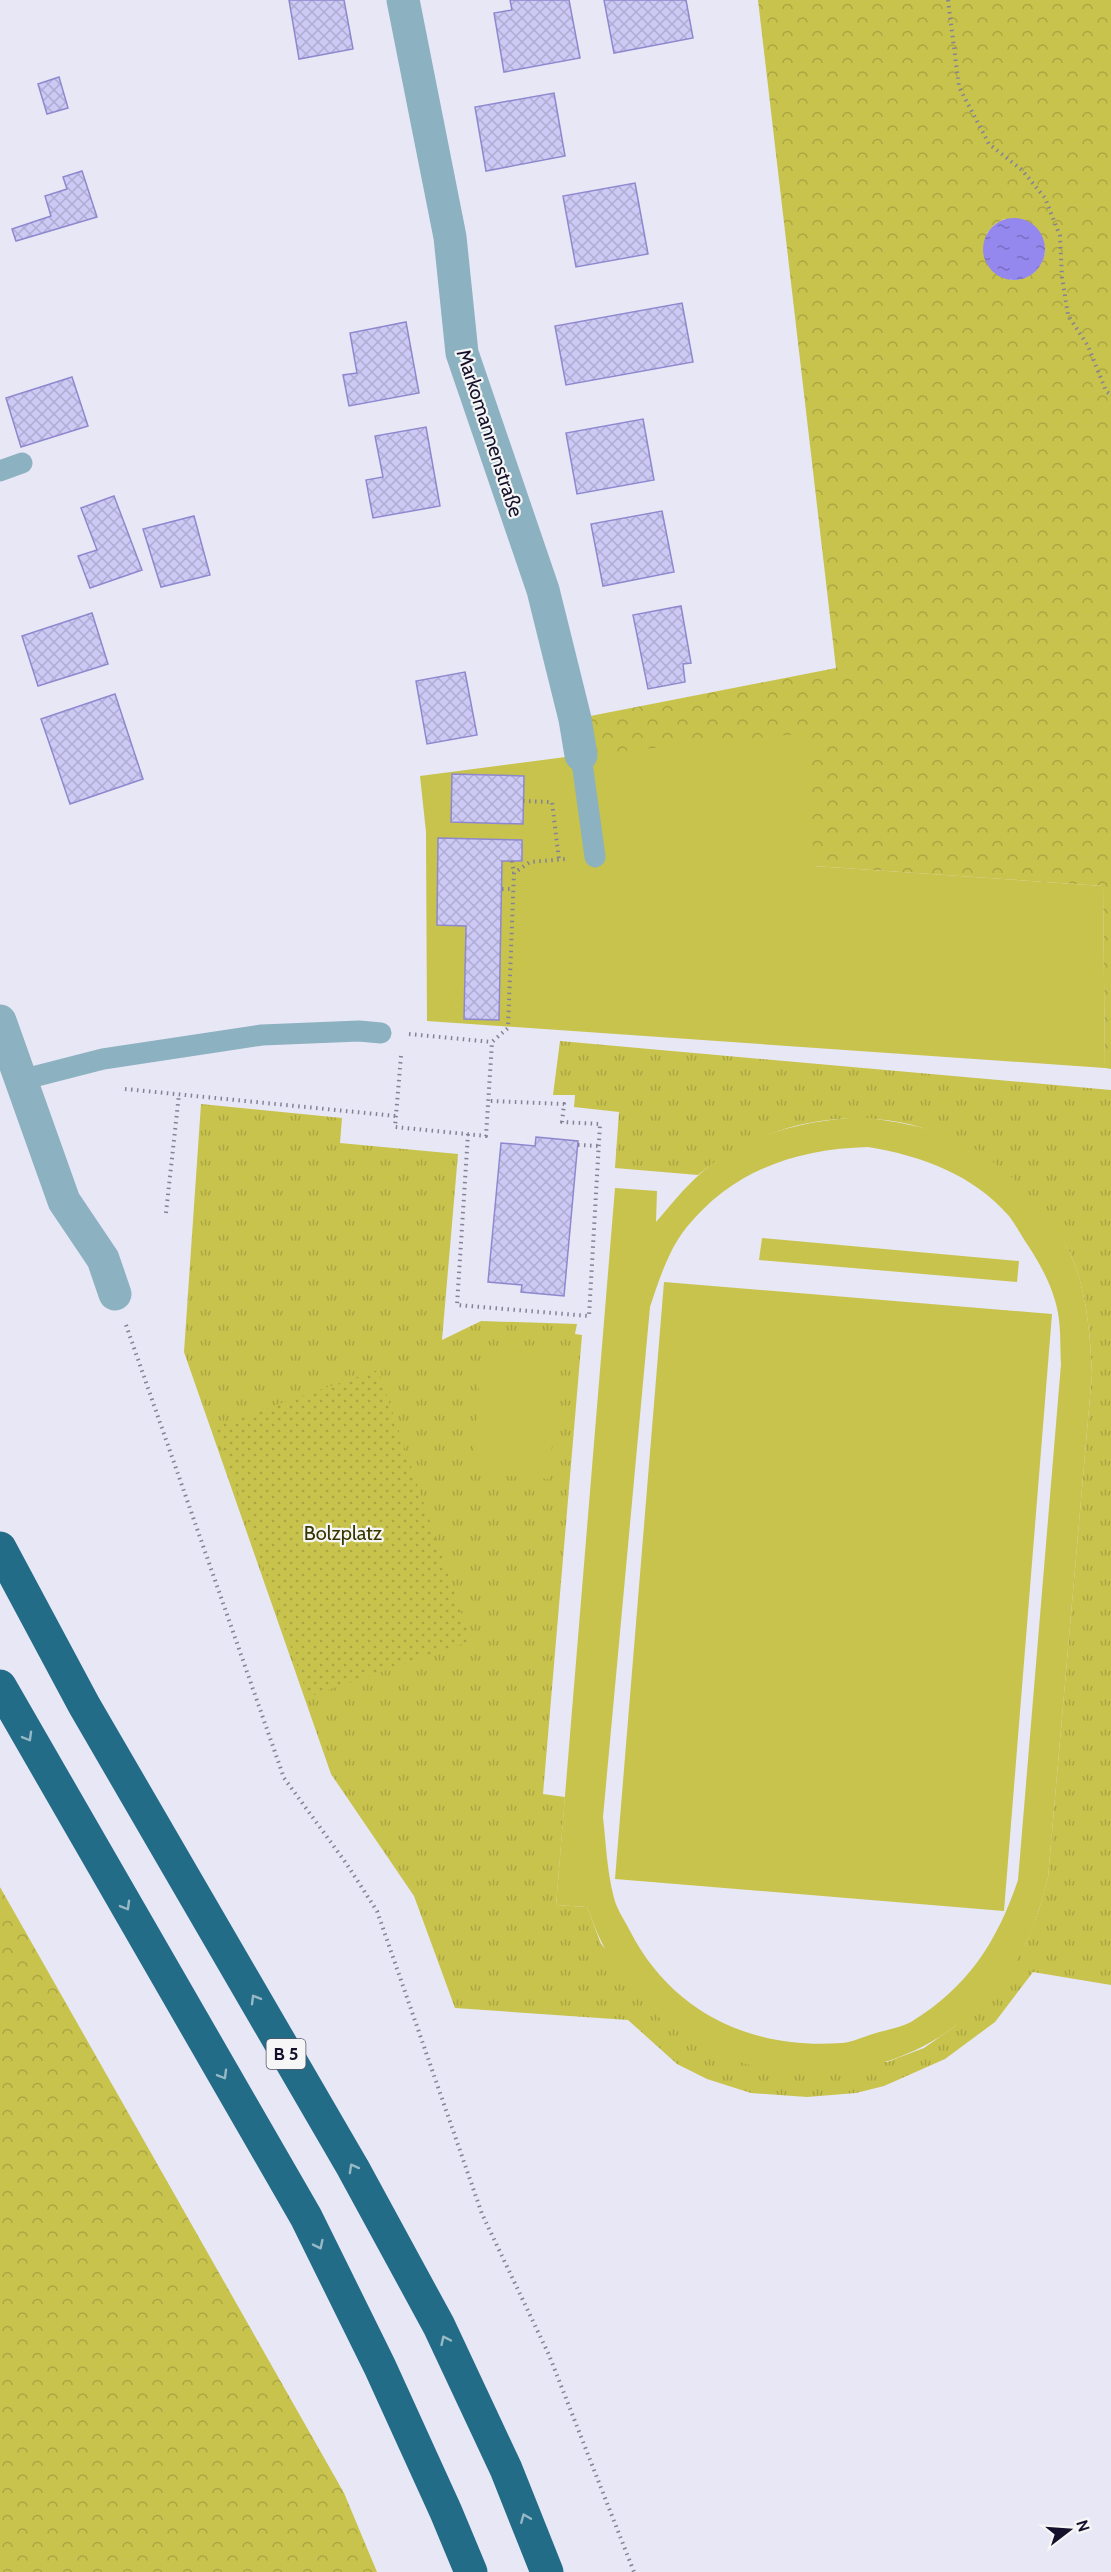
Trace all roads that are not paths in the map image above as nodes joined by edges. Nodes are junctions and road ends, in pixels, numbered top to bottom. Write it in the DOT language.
graph roads {
  1 [pos="403,0"];
  2 [pos="22,463"];
  3 [pos="0,471"];
  4 [pos="580,755"];
  5 [pos="595,857"];
  6 [pos="0,1021"];
  7 [pos="381,1033"];
  8 [pos="21,1080"];
  9 [pos="115,1294"];
  10 [pos="0,1548"];
  11 [pos="0,1686"];
  12 [pos="471,2572"];
  13 [pos="547,2572"];
  1 -- 4 [label="street, Markomannenstraße"];
  2 -- 3 [label="lane"];
  4 -- 5 [label="lane"];
  6 -- 8 [label="street"];
  7 -- 8 [label="lane"];
  8 -- 9 [label="street"];
  13 -- 10 [label="highway, B 5, one-way"];
  11 -- 12 [label="highway, one-way"];
}
